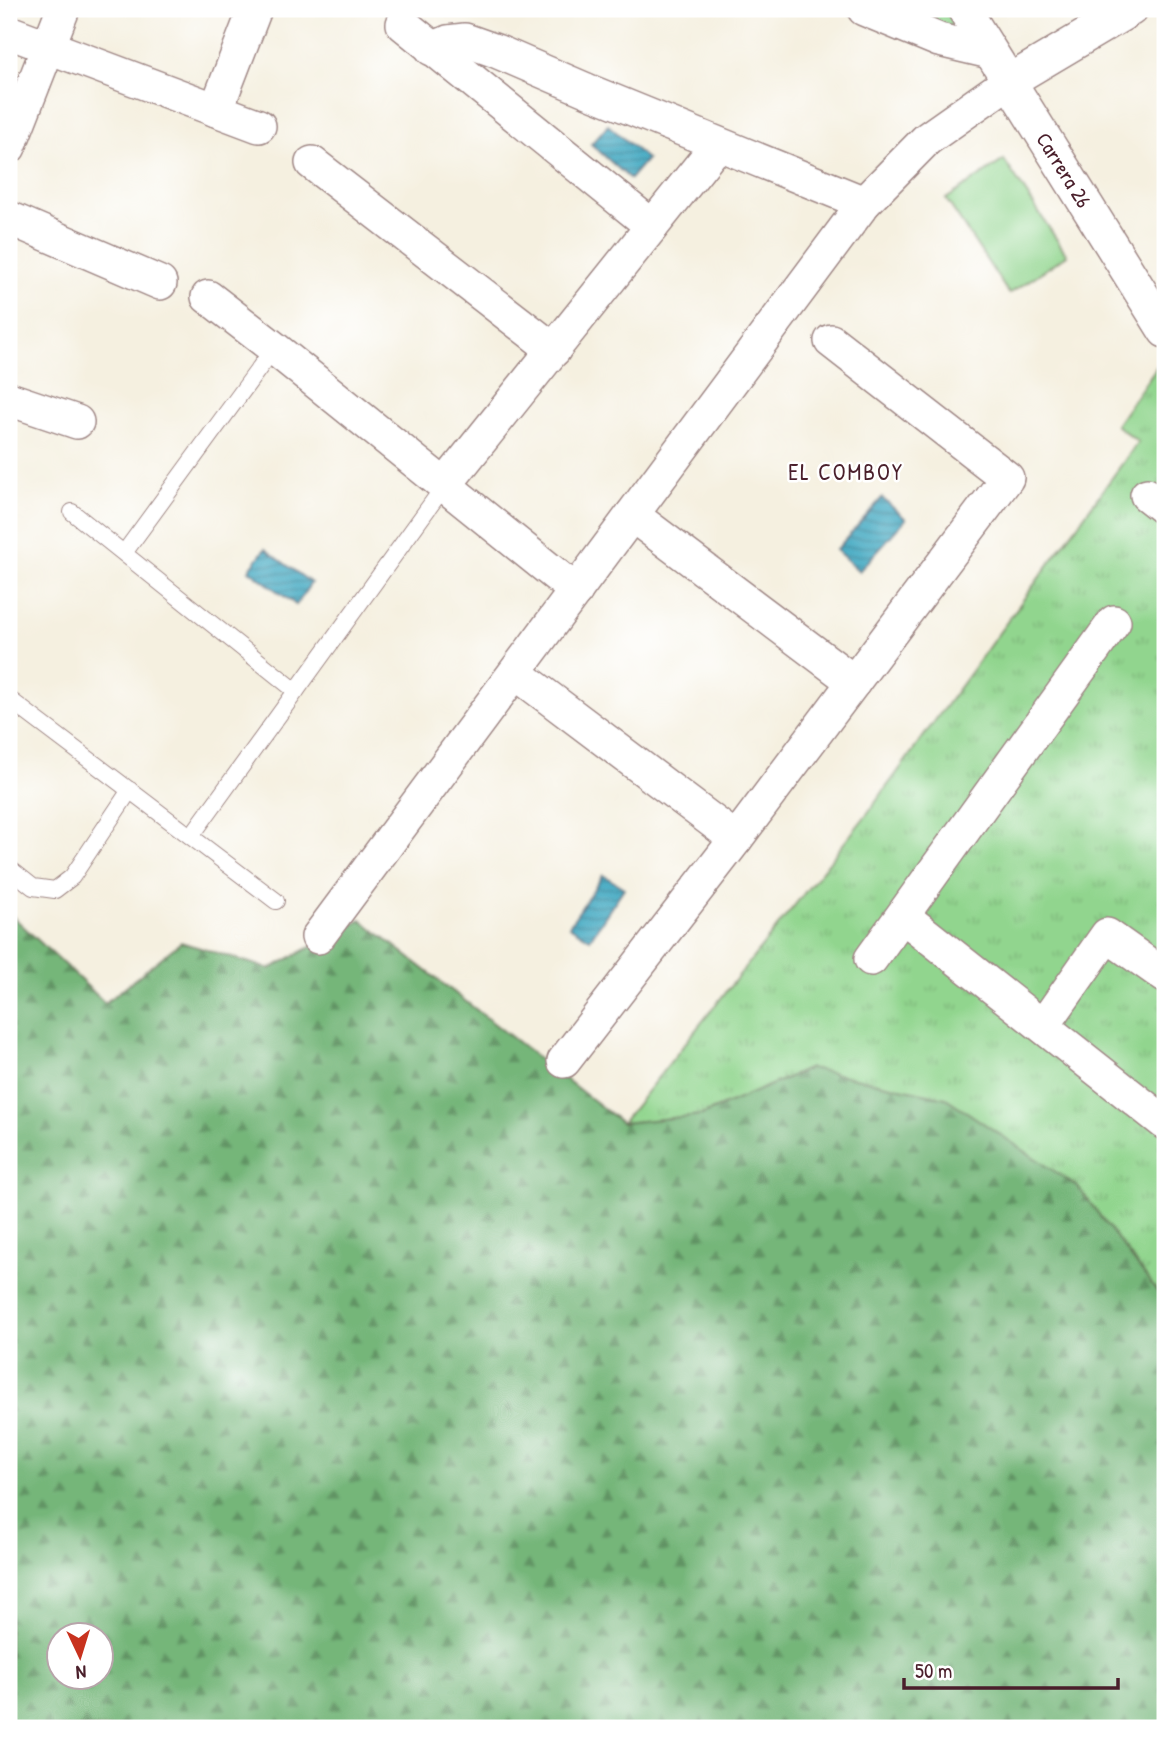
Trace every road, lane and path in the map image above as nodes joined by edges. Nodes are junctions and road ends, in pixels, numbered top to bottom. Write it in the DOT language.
graph roads {
  1 [pos="63,9"];
  2 [pos="255,9"];
  3 [pos="864,9"];
  4 [pos="964,9"];
  5 [pos="1131,9"];
  6 [pos="403,24"];
  7 [pos="9,32"];
  8 [pos="47,48"];
  9 [pos="432,49"];
  10 [pos="990,52"];
  11 [pos="1009,82"];
  12 [pos="216,110"];
  13 [pos="259,125"];
  14 [pos="718,144"];
  15 [pos="9,147"];
  16 [pos="312,163"];
  17 [pos="864,203"];
  18 [pos="9,218"];
  19 [pos="652,226"];
  20 [pos="160,283"];
  21 [pos="208,298"];
  22 [pos="1165,331"];
  23 [pos="831,341"];
  24 [pos="274,348"];
  25 [pos="554,350"];
  26 [pos="9,399"];
  27 [pos="77,422"];
  28 [pos="445,485"];
  29 [pos="72,512"];
  30 [pos="632,515"];
  31 [pos="124,553"];
  32 [pos="576,592"];
  33 [pos="1114,622"];
  34 [pos="516,673"];
  35 [pos="854,681"];
  36 [pos="296,691"];
  37 [pos="9,699"];
  38 [pos="130,790"];
  39 [pos="192,835"];
  40 [pos="736,839"];
  41 [pos="9,868"];
  42 [pos="276,901"];
  43 [pos="904,917"];
  44 [pos="318,937"];
  45 [pos="871,959"];
  46 [pos="1165,976"];
  47 [pos="1043,1026"];
  48 [pos="564,1061"];
  49 [pos="1165,1123"];
  1 -- 8 [label="street"];
  2 -- 12 [label="street"];
  3 -- 10 [label="street"];
  4 -- 10 [label="street, Carrera 26"];
  5 -- 11 [label="street"];
  6 -- 9 [label="street"];
  7 -- 8 [label="street"];
  8 -- 12 [label="street"];
  8 -- 15 [label="street"];
  9 -- 14 [label="street"];
  9 -- 19 [label="street"];
  10 -- 11 [label="street, Carrera 26"];
  11 -- 17 [label="street"];
  11 -- 22 [label="street, Carrera 26"];
  12 -- 13 [label="street"];
  14 -- 17 [label="street"];
  14 -- 19 [label="street"];
  16 -- 25 [label="street"];
  17 -- 30 [label="street"];
  18 -- 20 [label="street"];
  19 -- 25 [label="street"];
  21 -- 24 [label="street"];
  23 -- 35 [label="street"];
  24 -- 28 [label="street"];
  24 -- 31 [label="lane"];
  25 -- 28 [label="street"];
  26 -- 27 [label="street"];
  28 -- 32 [label="street"];
  28 -- 36 [label="lane"];
  29 -- 31 [label="lane"];
  30 -- 32 [label="street"];
  30 -- 35 [label="street"];
  31 -- 36 [label="lane"];
  32 -- 34 [label="street"];
  33 -- 43 [label="street"];
  34 -- 40 [label="street"];
  34 -- 44 [label="street"];
  35 -- 40 [label="street"];
  36 -- 39 [label="lane"];
  37 -- 38 [label="lane"];
  38 -- 39 [label="lane"];
  38 -- 41 [label="lane"];
  39 -- 42 [label="lane"];
  40 -- 48 [label="street"];
  43 -- 45 [label="street"];
  43 -- 47 [label="street"];
  46 -- 47 [label="street"];
  47 -- 49 [label="street"];
}
